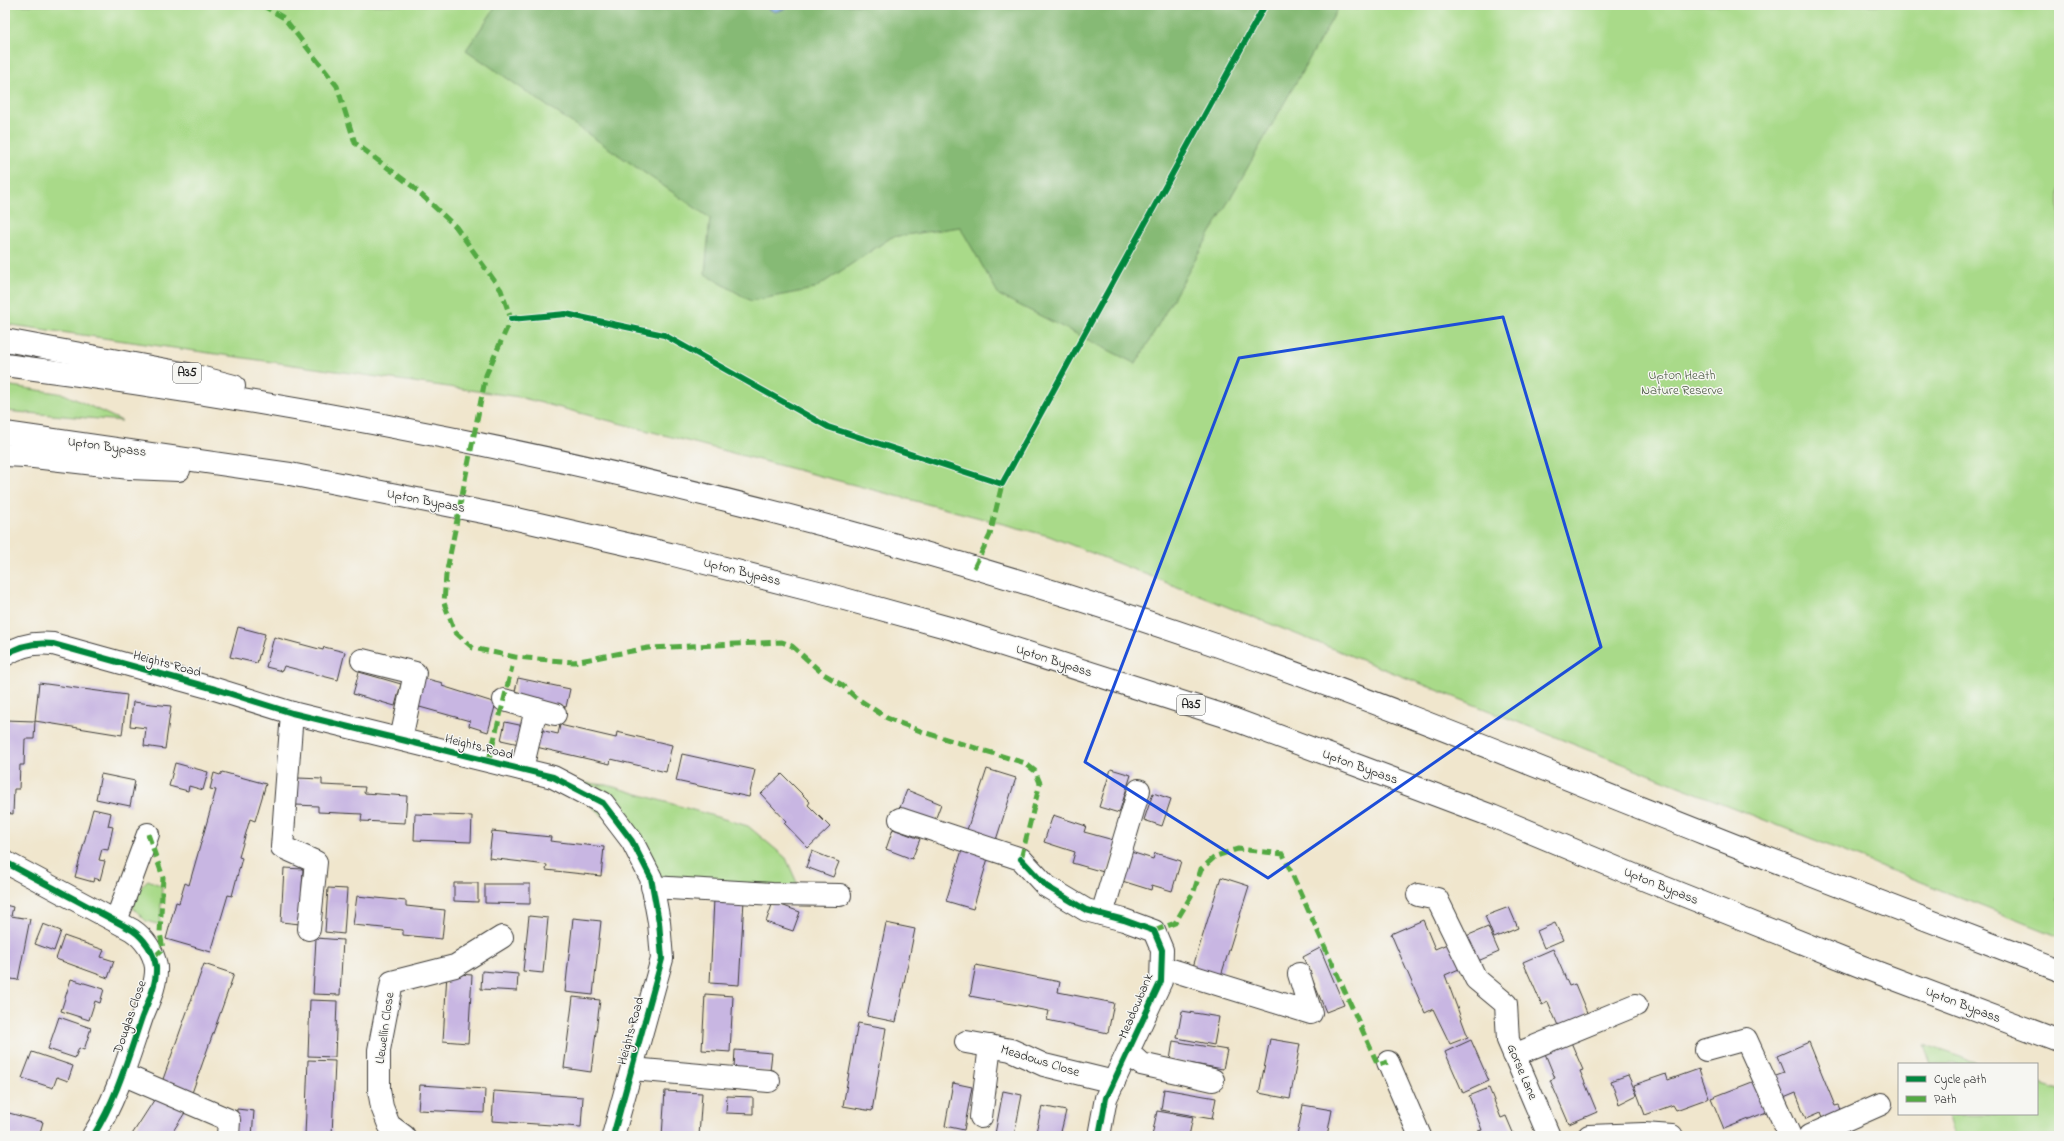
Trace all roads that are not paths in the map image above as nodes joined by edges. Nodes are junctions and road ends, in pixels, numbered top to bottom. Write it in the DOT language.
graph roads {
  1 [pos="5,340"];
  2 [pos="5,365"];
  3 [pos="366,422"];
  4 [pos="5,433"];
  5 [pos="5,455"];
  6 [pos="290,474"];
  7 [pos="5,654"];
  8 [pos="362,660"];
  9 [pos="504,700"];
  10 [pos="292,713"];
  11 [pos="401,740"];
  12 [pos="522,769"];
  13 [pos="1139,790"];
  14 [pos="900,819"];
  15 [pos="148,834"];
  16 [pos="5,862"];
  17 [pos="652,886"];
  18 [pos="840,895"];
  19 [pos="1418,895"];
  20 [pos="1102,914"];
  21 [pos="116,921"];
  22 [pos="309,929"];
  23 [pos="502,937"];
  24 [pos="1162,967"];
  25 [pos="2059,970"];
  26 [pos="1299,974"];
  27 [pos="1636,1005"];
  28 [pos="2059,1041"];
  29 [pos="966,1042"];
  30 [pos="990,1046"];
  31 [pos="1706,1050"];
  32 [pos="1128,1052"];
  33 [pos="1514,1055"];
  34 [pos="1388,1062"];
  35 [pos="632,1069"];
  36 [pos="122,1074"];
  37 [pos="1213,1080"];
  38 [pos="769,1081"];
  39 [pos="1110,1090"];
  40 [pos="1881,1104"];
  41 [pos="981,1117"];
  42 [pos="93,1136"];
  43 [pos="228,1136"];
  44 [pos="404,1136"];
  45 [pos="613,1136"];
  46 [pos="1099,1136"];
  47 [pos="1420,1136"];
  48 [pos="1549,1136"];
  49 [pos="1589,1136"];
  50 [pos="1672,1136"];
  51 [pos="1790,1136"];
  52 [pos="1809,1136"];
  1 -- 3 [label="main road, A35"];
  2 -- 3 [label="main road, A35"];
  3 -- 25 [label="main road, A35"];
  4 -- 6 [label="main road, Upton Bypass / A35"];
  5 -- 6 [label="main road, A35"];
  6 -- 28 [label="main road, Upton Bypass / A35"];
  7 -- 10 [label="main road, Heights Road"];
  8 -- 11 [label="main road"];
  9 -- 12 [label="main road"];
  10 -- 11 [label="main road, Heights Road"];
  10 -- 22 [label="main road"];
  11 -- 12 [label="main road, Heights Road"];
  12 -- 17 [label="main road, Heights Road"];
  13 -- 20 [label="main road"];
  14 -- 20 [label="main road, Meadowbank"];
  15 -- 21 [label="main road"];
  16 -- 21 [label="main road, Douglas Close"];
  17 -- 18 [label="main road"];
  17 -- 35 [label="main road, Heights Road"];
  19 -- 33 [label="main road, Gorse Lane"];
  20 -- 24 [label="main road, Meadowbank"];
  21 -- 36 [label="main road, Douglas Close"];
  23 -- 44 [label="main road, Llewellin Close"];
  24 -- 26 [label="main road"];
  24 -- 32 [label="main road, Meadowbank"];
  27 -- 33 [label="main road"];
  29 -- 30 [label="main road, Meadows Close"];
  30 -- 39 [label="main road, Meadows Close"];
  30 -- 41 [label="main road"];
  31 -- 51 [label="main road"];
  32 -- 37 [label="main road"];
  32 -- 39 [label="main road, Meadowbank"];
  33 -- 48 [label="main road, Gorse Lane"];
  34 -- 47 [label="main road"];
  35 -- 38 [label="main road"];
  35 -- 45 [label="main road, Heights Road"];
  36 -- 42 [label="main road, Douglas Close"];
  36 -- 43 [label="main road"];
  39 -- 46 [label="main road"];
  40 -- 52 [label="main road"];
  49 -- 50 [label="main road"];
}
